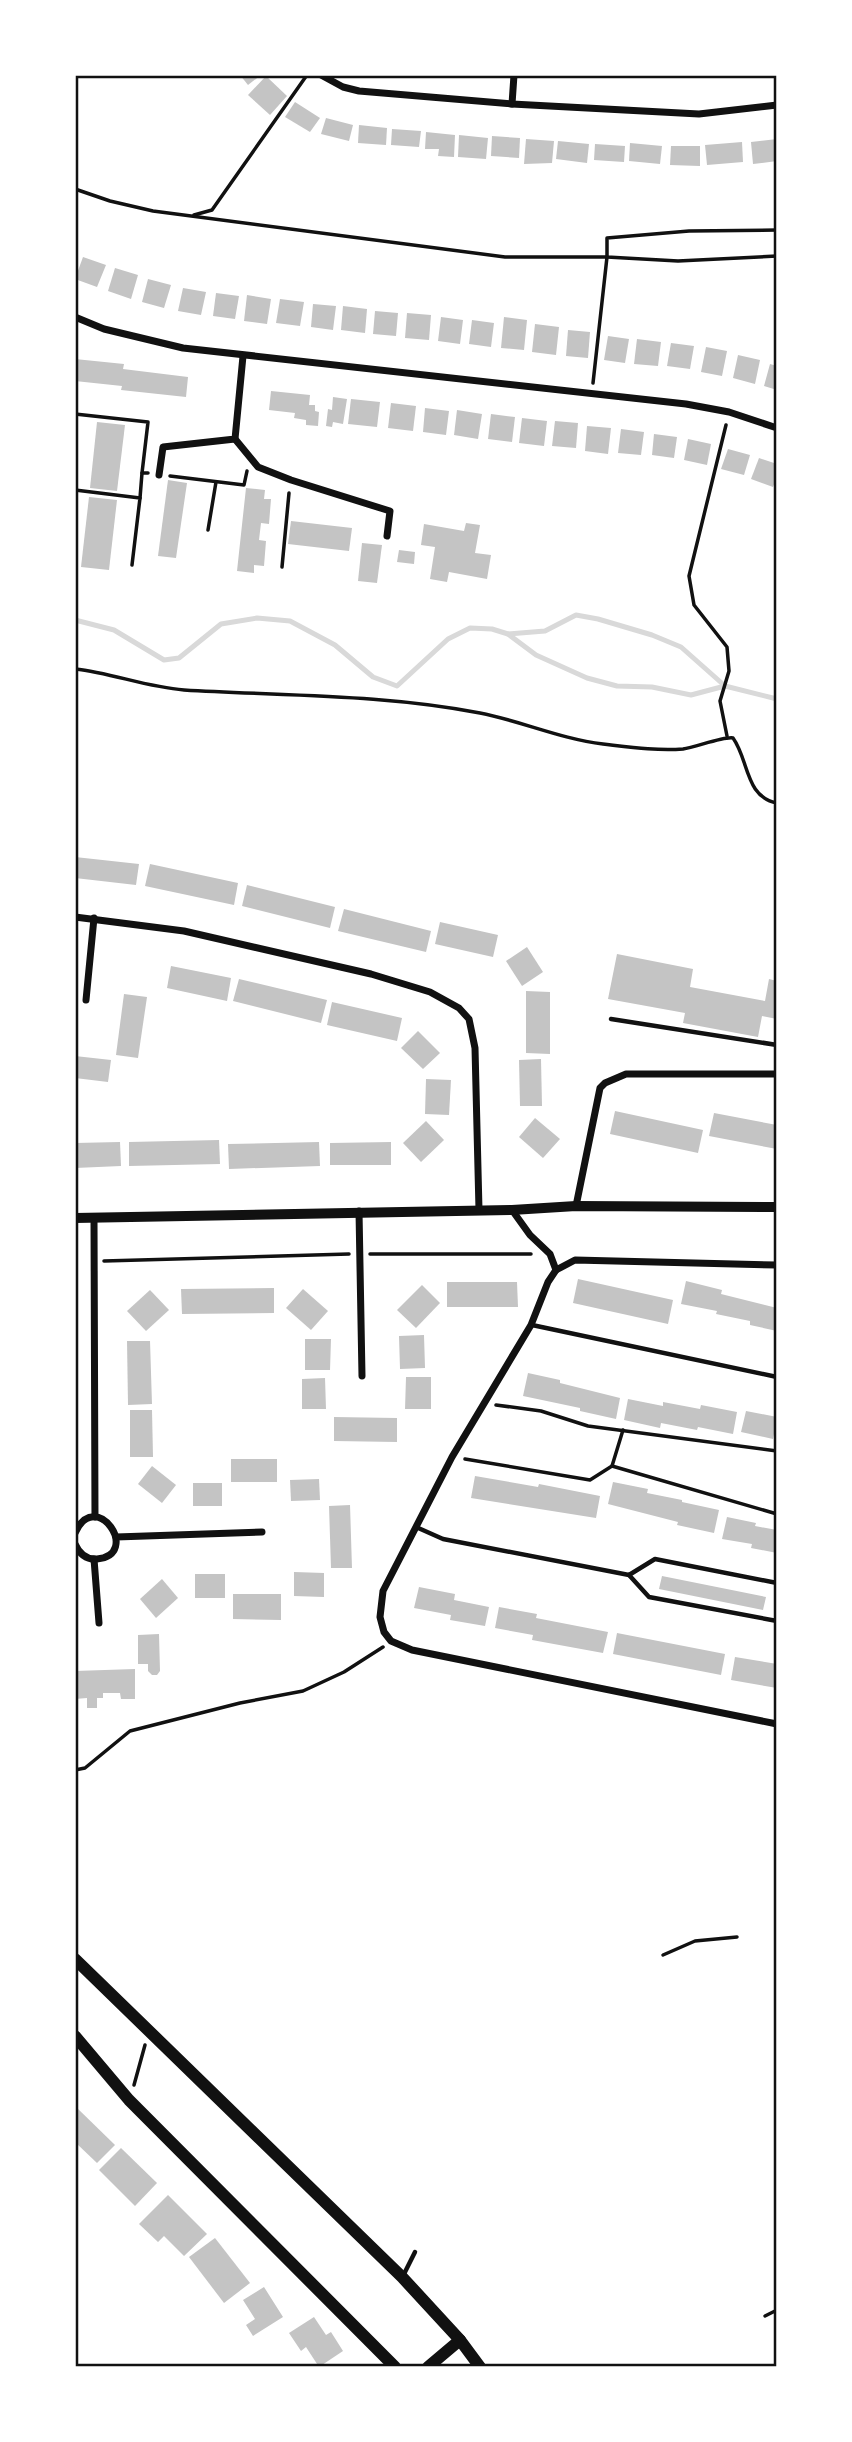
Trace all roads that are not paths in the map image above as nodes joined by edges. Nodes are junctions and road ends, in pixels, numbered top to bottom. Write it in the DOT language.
graph roads {
  1 [pos="321,75"];
  2 [pos="514,75"];
  3 [pos="512,104"];
  4 [pos="777,105"];
  5 [pos="75,317"];
  6 [pos="243,356"];
  7 [pos="777,428"];
  8 [pos="235,439"];
  9 [pos="159,475"];
  10 [pos="387,536"];
  11 [pos="75,917"];
  12 [pos="94,918"];
  13 [pos="86,1000"];
  14 [pos="611,1019"];
  15 [pos="777,1045"];
  16 [pos="777,1074"];
  17 [pos="576,1206"];
  18 [pos="777,1207"];
  19 [pos="479,1210"];
  20 [pos="512,1210"];
  21 [pos="359,1211"];
  22 [pos="94,1217"];
  23 [pos="75,1218"];
  24 [pos="777,1265"];
  25 [pos="556,1270"];
  26 [pos="531,1325"];
  27 [pos="362,1376"];
  28 [pos="777,1377"];
  29 [pos="95,1517"];
  30 [pos="415,1527"];
  31 [pos="262,1532"];
  32 [pos="75,1533"];
  33 [pos="116,1538"];
  34 [pos="75,1544"];
  35 [pos="94,1559"];
  36 [pos="629,1575"];
  37 [pos="777,1583"];
  38 [pos="777,1621"];
  39 [pos="99,1623"];
  40 [pos="777,1724"];
  41 [pos="75,1959"];
  42 [pos="75,2037"];
  43 [pos="415,2252"];
  44 [pos="402,2277"];
  45 [pos="460,2340"];
  46 [pos="395,2367"];
  47 [pos="428,2367"];
  48 [pos="480,2367"];
  1 -- 3 [label="street"];
  2 -- 3 [label="street"];
  3 -- 4 [label="street"];
  5 -- 6 [label="street"];
  6 -- 7 [label="street"];
  6 -- 8 [label="street"];
  8 -- 9 [label="street"];
  8 -- 10 [label="street"];
  11 -- 12 [label="street"];
  12 -- 13 [label="street"];
  12 -- 19 [label="street"];
  14 -- 15 [label="lane"];
  16 -- 17 [label="street"];
  17 -- 18 [label="street"];
  17 -- 20 [label="street"];
  19 -- 20 [label="street"];
  19 -- 21 [label="street"];
  20 -- 25 [label="street"];
  21 -- 22 [label="street"];
  21 -- 27 [label="street"];
  22 -- 23 [label="street"];
  22 -- 29 [label="street"];
  24 -- 25 [label="street"];
  25 -- 26 [label="street"];
  26 -- 28 [label="lane"];
  26 -- 30 [label="street"];
  29 -- 32 [label="street"];
  29 -- 33 [label="street"];
  30 -- 36 [label="lane"];
  30 -- 40 [label="street"];
  31 -- 33 [label="street"];
  33 -- 35 [label="street"];
  34 -- 35 [label="street"];
  35 -- 39 [label="street"];
  36 -- 37 [label="lane"];
  36 -- 38 [label="lane"];
  41 -- 44 [label="main road"];
  42 -- 46 [label="main road"];
  43 -- 44 [label="lane"];
  44 -- 45 [label="main road"];
  45 -- 47 [label="main road"];
  45 -- 48 [label="main road"];
}
